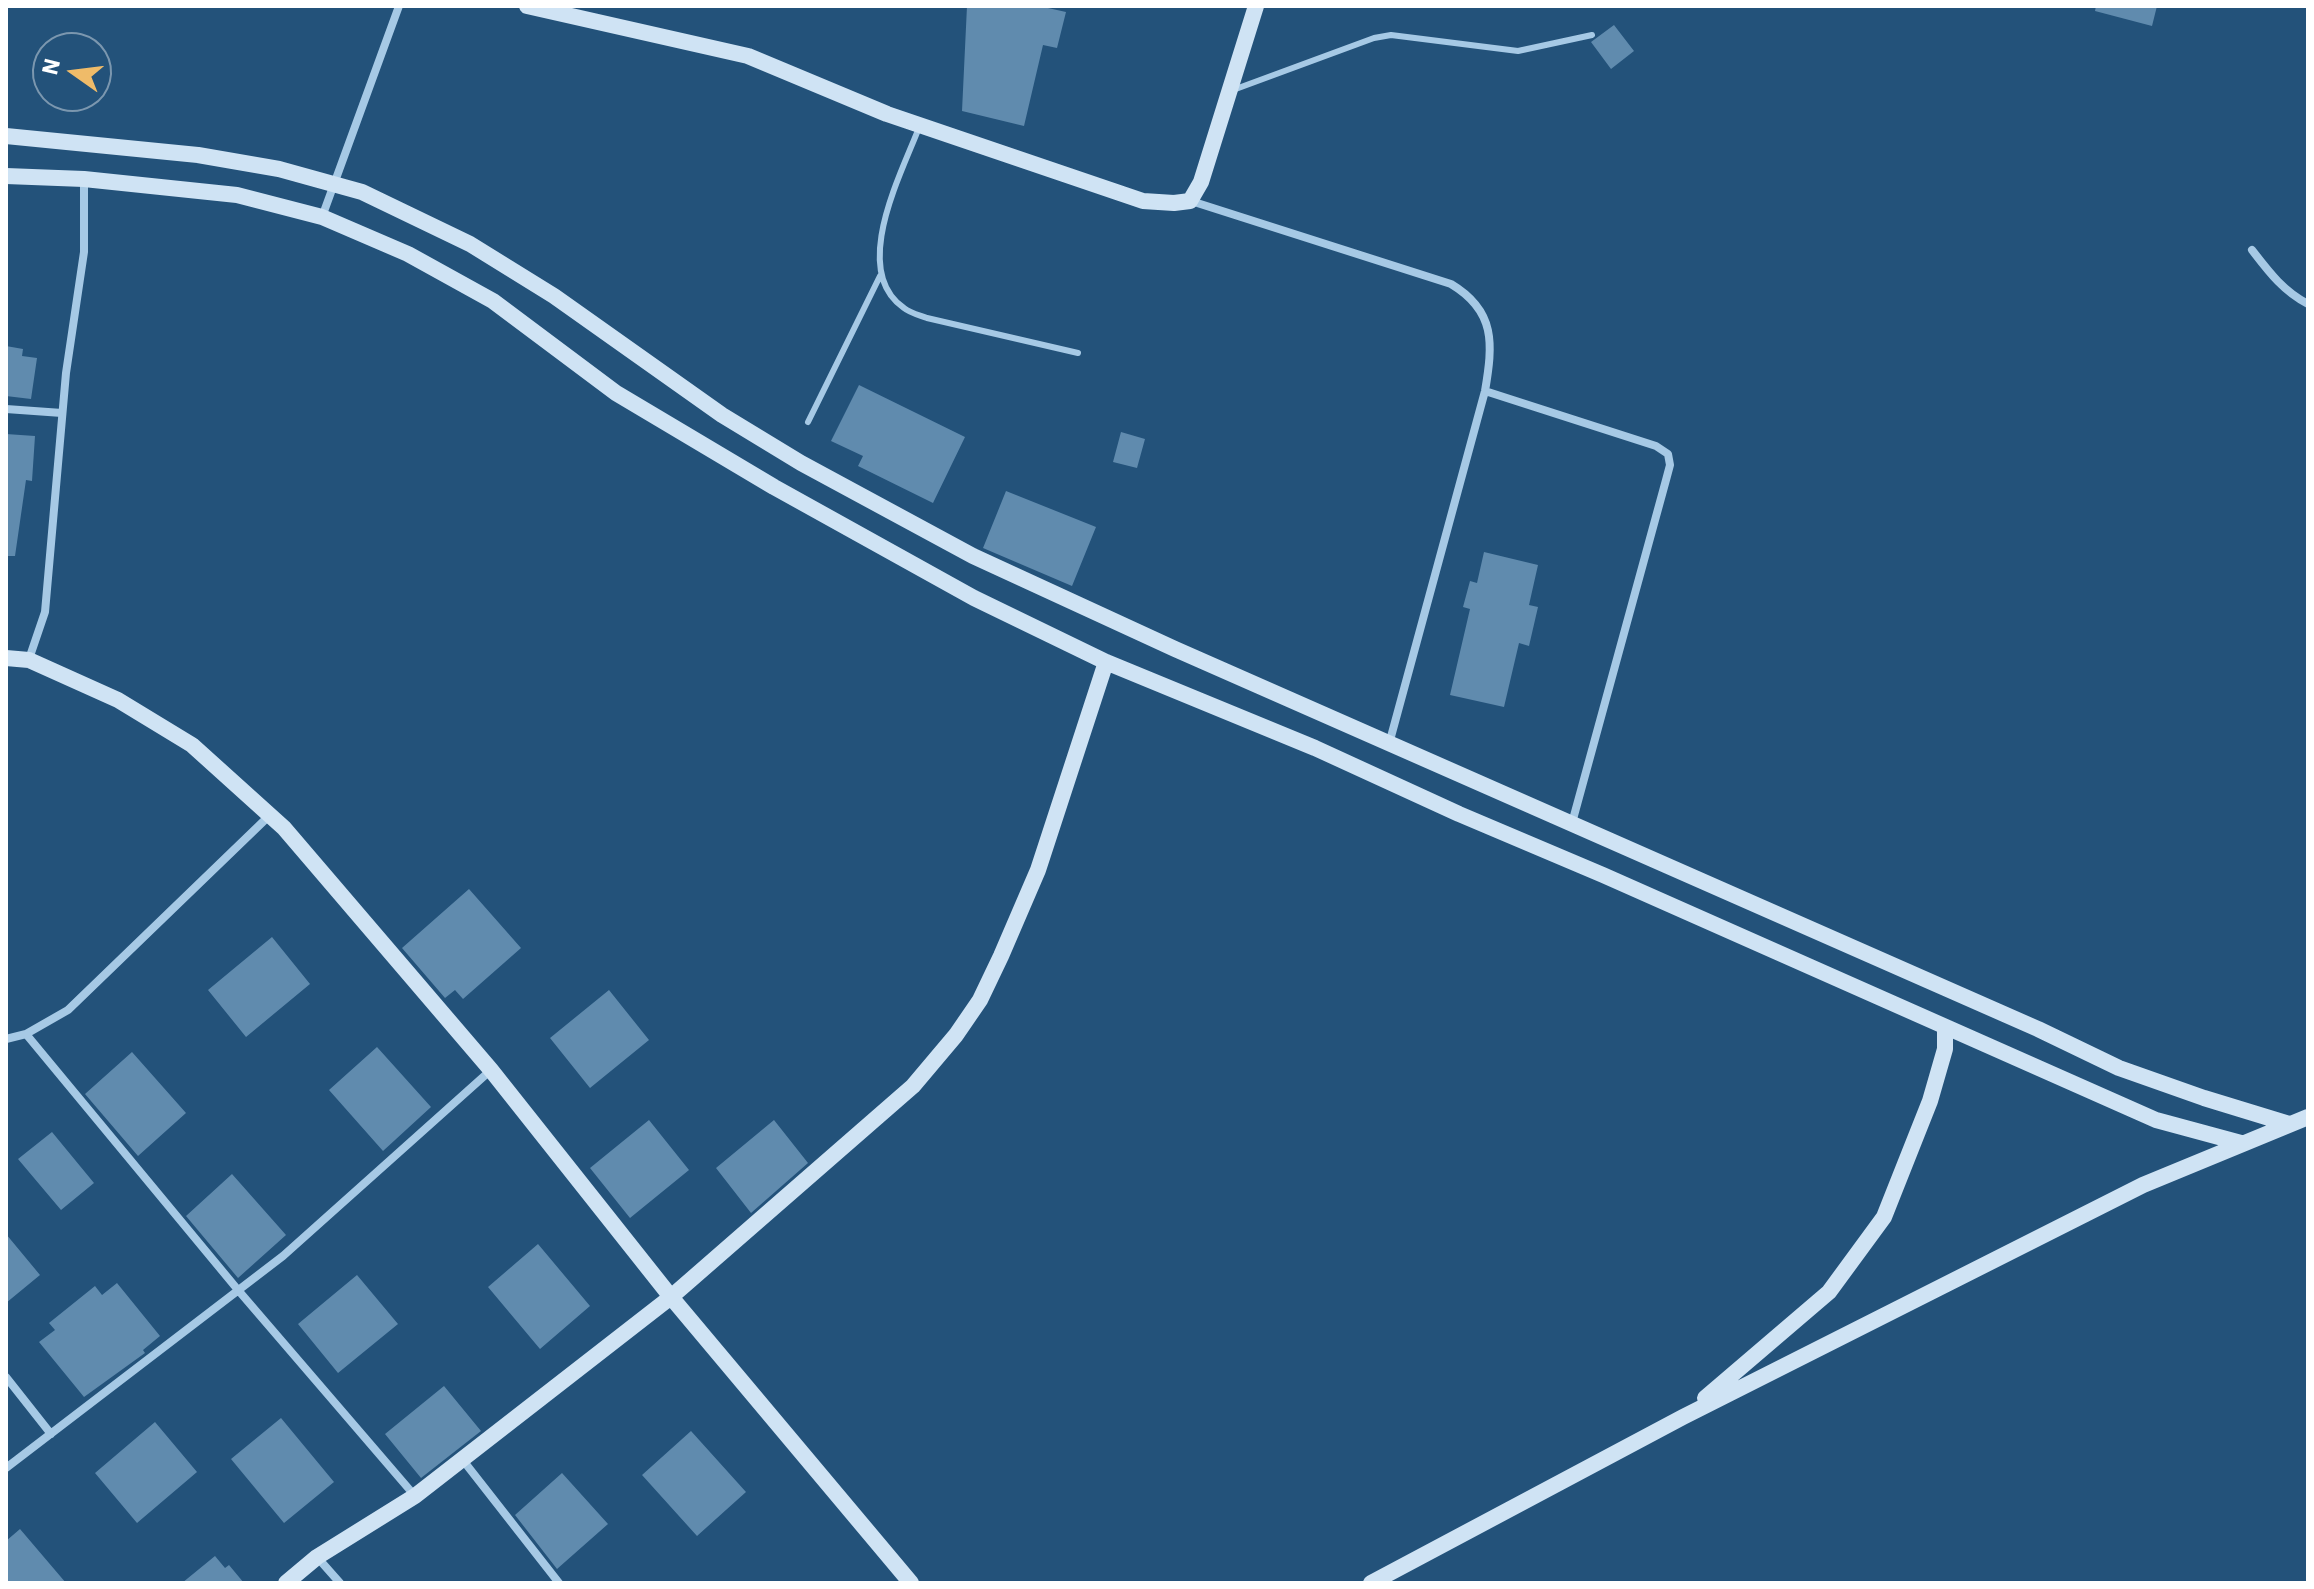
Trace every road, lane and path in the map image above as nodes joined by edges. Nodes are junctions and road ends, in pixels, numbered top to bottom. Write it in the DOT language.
graph roads {
  1 [pos="399,6"];
  2 [pos="527,6"];
  3 [pos="1256,6"];
  4 [pos="1592,35"];
  5 [pos="1229,91"];
  6 [pos="920,125"];
  7 [pos="6,136"];
  8 [pos="6,176"];
  9 [pos="84,179"];
  10 [pos="334,185"];
  11 [pos="1190,201"];
  12 [pos="322,217"];
  13 [pos="2252,250"];
  14 [pos="880,276"];
  15 [pos="2308,304"];
  16 [pos="1078,353"];
  17 [pos="1485,391"];
  18 [pos="6,409"];
  19 [pos="62,413"];
  20 [pos="808,422"];
  21 [pos="6,658"];
  22 [pos="29,660"];
  23 [pos="1106,662"];
  24 [pos="1389,744"];
  25 [pos="270,815"];
  26 [pos="1571,824"];
  27 [pos="1945,1028"];
  28 [pos="26,1034"];
  29 [pos="6,1039"];
  30 [pos="491,1070"];
  31 [pos="2308,1117"];
  32 [pos="2289,1124"];
  33 [pos="2241,1143"];
  34 [pos="238,1290"];
  35 [pos="671,1297"];
  36 [pos="6,1377"];
  37 [pos="1683,1417"];
  38 [pos="51,1434"];
  39 [pos="462,1459"];
  40 [pos="6,1468"];
  41 [pos="415,1496"];
  42 [pos="317,1557"];
  43 [pos="286,1583"];
  44 [pos="340,1583"];
  45 [pos="559,1583"];
  46 [pos="911,1583"];
  47 [pos="1371,1583"];
  1 -- 10 [label="street"];
  2 -- 6 [label="main road"];
  3 -- 5 [label="main road"];
  4 -- 5 [label="lane"];
  5 -- 11 [label="main road"];
  6 -- 11 [label="main road"];
  6 -- 14 [label="lane"];
  7 -- 10 [label="main road"];
  8 -- 9 [label="main road"];
  9 -- 12 [label="main road"];
  9 -- 19 [label="street"];
  10 -- 12 [label="street"];
  10 -- 24 [label="main road"];
  11 -- 17 [label="street"];
  12 -- 23 [label="main road"];
  13 -- 15 [label="street"];
  14 -- 16 [label="lane"];
  14 -- 20 [label="lane"];
  17 -- 24 [label="street"];
  17 -- 26 [label="street"];
  18 -- 19 [label="street"];
  19 -- 22 [label="street"];
  21 -- 22 [label="main road"];
  22 -- 25 [label="main road"];
  23 -- 27 [label="main road"];
  23 -- 35 [label="main road"];
  24 -- 26 [label="main road"];
  25 -- 28 [label="street"];
  25 -- 30 [label="main road"];
  26 -- 32 [label="main road"];
  27 -- 33 [label="main road"];
  27 -- 37 [label="main road"];
  28 -- 29 [label="street"];
  28 -- 34 [label="street"];
  30 -- 34 [label="street"];
  30 -- 35 [label="main road"];
  31 -- 32 [label="main road"];
  32 -- 33 [label="main road"];
  33 -- 37 [label="main road"];
  34 -- 38 [label="street"];
  34 -- 41 [label="street"];
  35 -- 39 [label="main road"];
  35 -- 46 [label="main road"];
  36 -- 38 [label="street"];
  37 -- 47 [label="main road"];
  38 -- 40 [label="street"];
  39 -- 41 [label="main road"];
  39 -- 45 [label="street"];
  41 -- 42 [label="main road"];
  42 -- 43 [label="main road"];
  42 -- 44 [label="street"];
}
